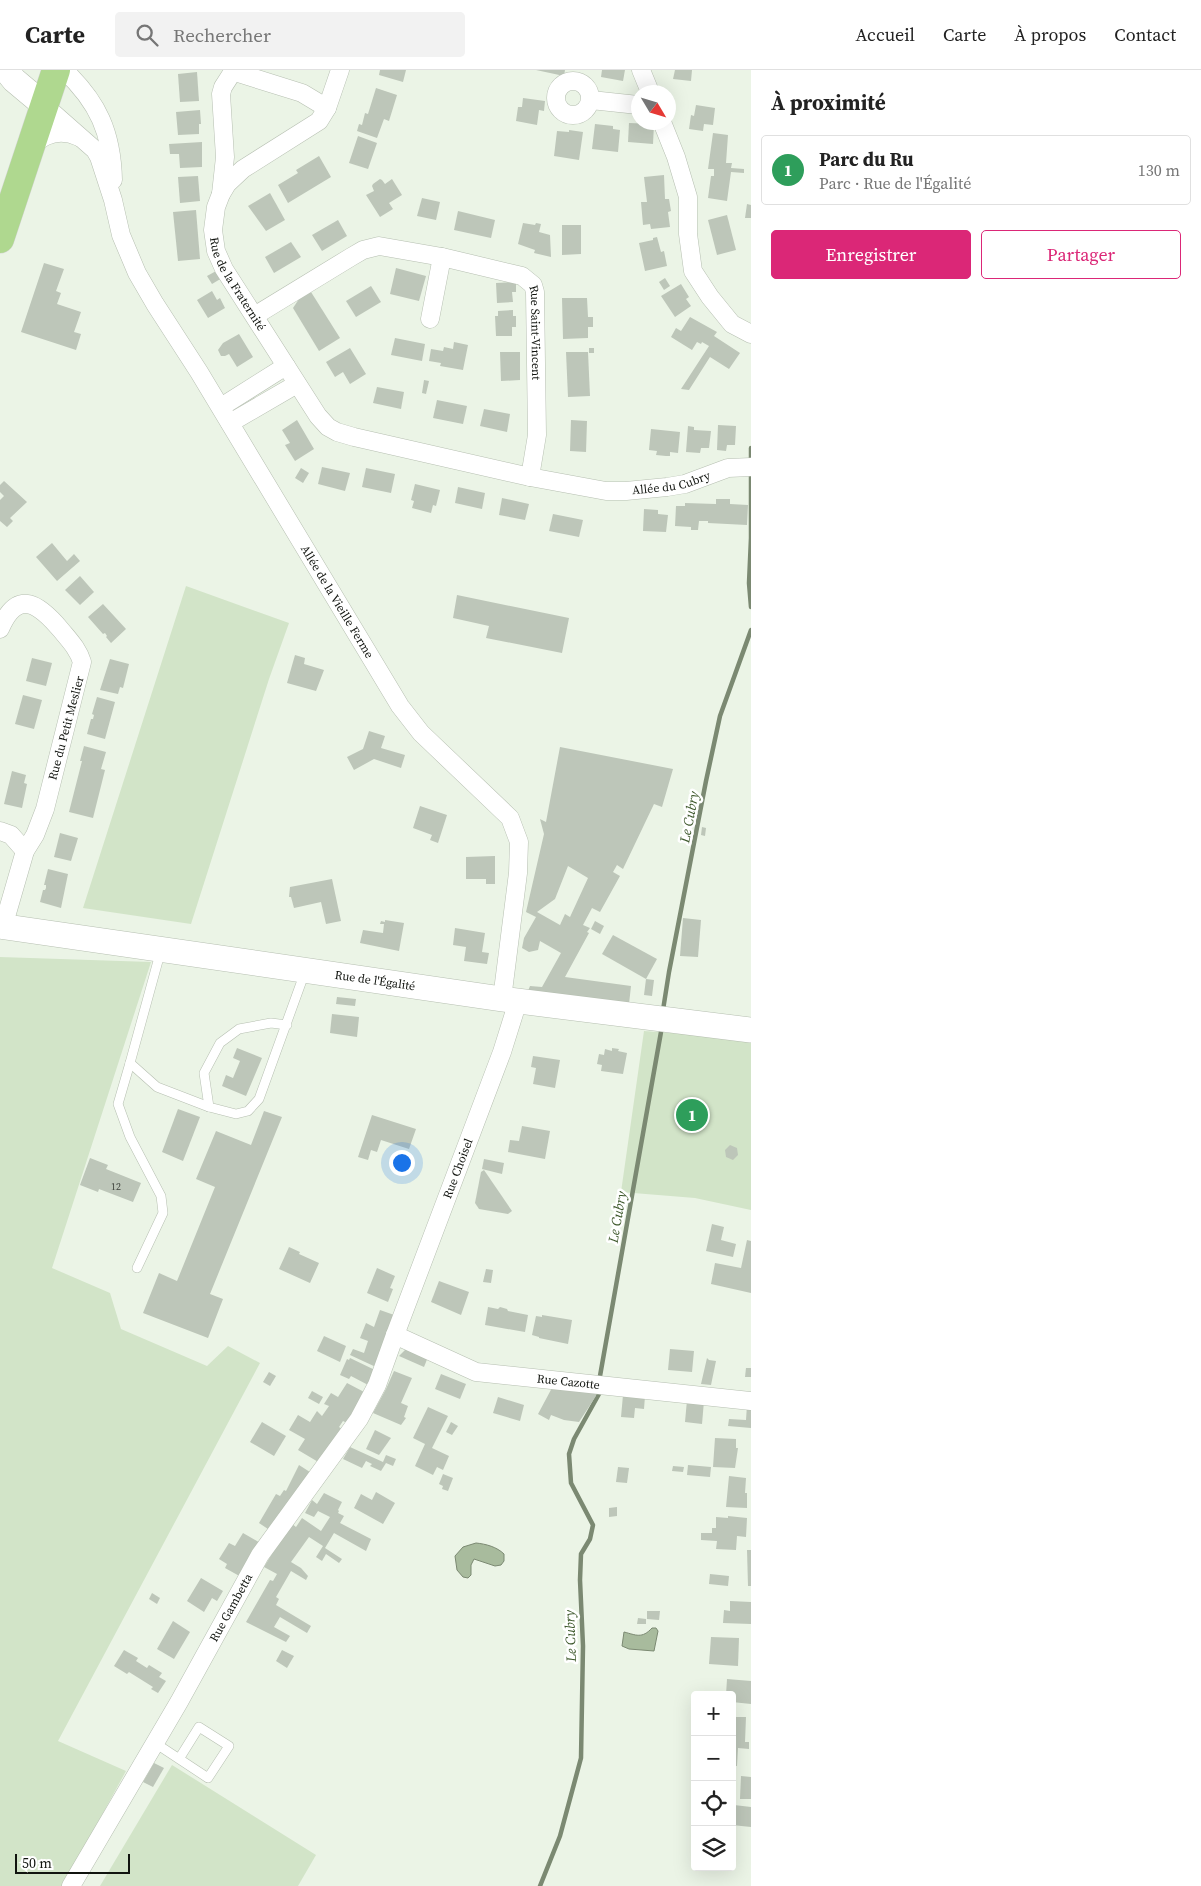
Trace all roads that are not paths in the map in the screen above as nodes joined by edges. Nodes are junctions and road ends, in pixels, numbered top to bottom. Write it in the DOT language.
graph roads {
  1 [pos="6,70"];
  2 [pos="42,70"];
  3 [pos="49,70"];
  4 [pos="56,70"];
  5 [pos="64,70"];
  6 [pos="340,70"];
  7 [pos="640,70"];
  8 [pos="228,72"];
  9 [pos="647,85"];
  10 [pos="591,100"];
  11 [pos="38,101"];
  12 [pos="631,104"];
  13 [pos="327,108"];
  14 [pos="665,130"];
  15 [pos="84,139"];
  16 [pos="32,146"];
  17 [pos="0,190"];
  18 [pos="220,194"];
  19 [pos="113,200"];
  20 [pos="0,215"];
  21 [pos="0,239"];
  22 [pos="442,257"];
  23 [pos="256,315"];
  24 [pos="430,319"];
  25 [pos="751,334"];
  26 [pos="286,366"];
  27 [pos="297,384"];
  28 [pos="221,407"];
  29 [pos="230,423"];
  30 [pos="747,467"];
  31 [pos="530,477"];
  32 [pos="0,629"];
  33 [pos="0,831"];
  34 [pos="25,851"];
  35 [pos="1,926"];
  36 [pos="162,950"];
  37 [pos="306,970"];
  38 [pos="510,1000"];
  39 [pos="287,1025"];
  40 [pos="751,1030"];
  41 [pos="130,1063"];
  42 [pos="208,1107"];
  43 [pos="137,1268"];
  44 [pos="395,1335"];
  45 [pos="751,1401"];
  46 [pos="155,1743"];
  47 [pos="179,1759"];
  48 [pos="71,1886"];
  1 -- 11 [label="street"];
  2 -- 11 [label="main road"];
  3 -- 11 [label="main road"];
  4 -- 11 [label="main road"];
  5 -- 19 [label="street, Allée de la Vieille Ferme"];
  6 -- 13 [label="street, Rue de la Fraternité"];
  7 -- 9 [label="street"];
  8 -- 13 [label="street, Rue de la Fraternité"];
  8 -- 18 [label="street, Rue de la Fraternité"];
  10 -- 12 [label="street"];
  11 -- 15 [label="street, Allée de la Vieille Ferme"];
  11 -- 16 [label="main road"];
  11 -- 17 [label="main road"];
  11 -- 20 [label="main road"];
  13 -- 18 [label="street, Rue de la Fraternité"];
  14 -- 25 [label="street"];
  15 -- 16 [label="street"];
  15 -- 19 [label="street, Allée de la Vieille Ferme"];
  16 -- 21 [label="main road"];
  18 -- 23 [label="street, Rue de la Fraternité"];
  19 -- 28 [label="street, Allée de la Vieille Ferme"];
  22 -- 23 [label="street, Rue Saint-Vincent"];
  22 -- 24 [label="street"];
  22 -- 31 [label="street, Rue Saint-Vincent"];
  23 -- 26 [label="street, Rue de la Fraternité"];
  26 -- 27 [label="street"];
  26 -- 28 [label="street"];
  27 -- 29 [label="street"];
  27 -- 31 [label="street"];
  28 -- 29 [label="street, Allée de la Vieille Ferme"];
  29 -- 38 [label="street, Allée de la Vieille Ferme"];
  30 -- 31 [label="street, Allée du Cubry"];
  32 -- 34 [label="street, Rue du Petit Meslier"];
  33 -- 34 [label="street"];
  34 -- 35 [label="street, Rue du Petit Meslier"];
  35 -- 36 [label="street, Rue de l'Égalité"];
  36 -- 37 [label="street, Rue de l'Égalité"];
  36 -- 41 [label="lane"];
  37 -- 38 [label="street, Rue de l'Égalité"];
  37 -- 39 [label="lane"];
  38 -- 40 [label="street, Rue de l'Égalité"];
  38 -- 44 [label="street, Rue Choisel"];
  39 -- 42 [label="lane"];
  39 -- 42 [label="lane"];
  41 -- 42 [label="lane"];
  41 -- 43 [label="lane"];
  44 -- 45 [label="street, Rue Cazotte"];
  44 -- 46 [label="street, Rue Gambetta"];
  46 -- 47 [label="lane"];
  46 -- 48 [label="street, Rue Gambetta"];
  47 -- 47 [label="lane"];
}
